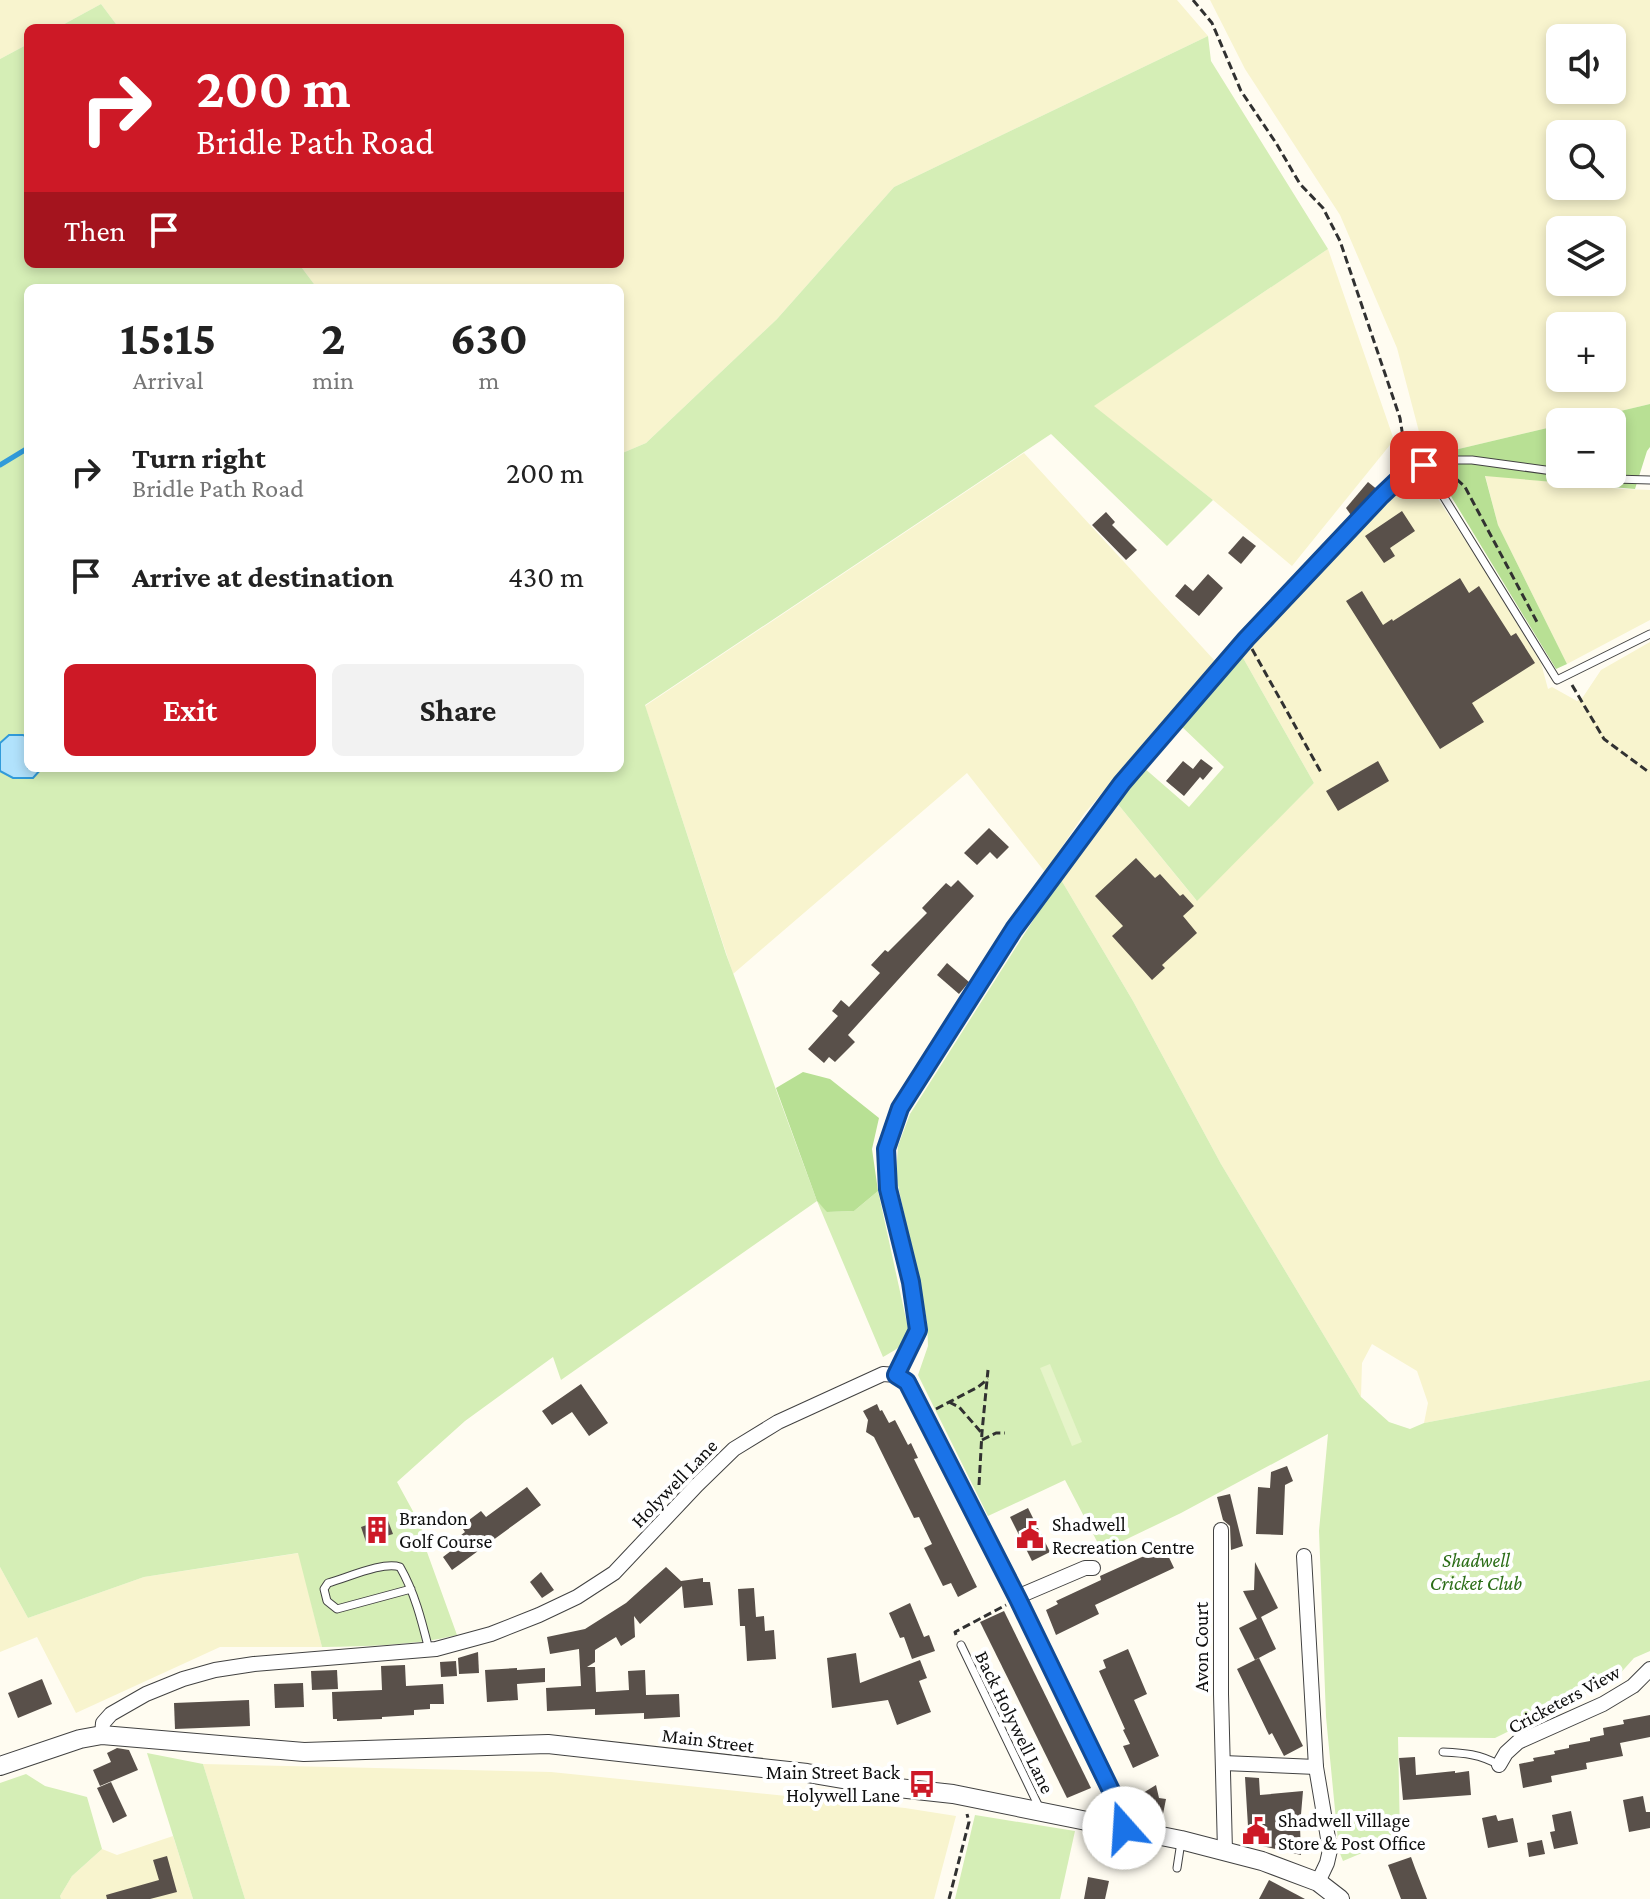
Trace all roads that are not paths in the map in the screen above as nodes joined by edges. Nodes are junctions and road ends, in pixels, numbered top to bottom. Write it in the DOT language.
graph roads {
  1 [pos="1424,465"];
  2 [pos="1546,470"];
  3 [pos="1626,479"];
  4 [pos="1650,480"];
  5 [pos="1650,634"];
  6 [pos="896,1375"];
  7 [pos="1221,1530"];
  8 [pos="1304,1556"];
  9 [pos="1093,1568"];
  10 [pos="411,1589"];
  11 [pos="1018,1598"];
  12 [pos="961,1645"];
  13 [pos="429,1650"];
  14 [pos="1650,1669"];
  15 [pos="102,1735"];
  16 [pos="1443,1752"];
  17 [pos="1223,1763"];
  18 [pos="1499,1765"];
  19 [pos="0,1766"];
  20 [pos="1316,1767"];
  21 [pos="1041,1811"];
  22 [pos="1124,1828"];
  23 [pos="1181,1840"];
  24 [pos="1225,1851"];
  25 [pos="1177,1868"];
  26 [pos="1318,1882"];
  27 [pos="1340,1899"];
  1 -- 2 [label="lane"];
  1 -- 5 [label="lane"];
  1 -- 6 [label="lane"];
  3 -- 4 [label="lane"];
  6 -- 11 [label="street"];
  6 -- 13 [label="street, Holywell Lane"];
  7 -- 17 [label="street, Avon Court"];
  8 -- 20 [label="street"];
  9 -- 11 [label="street"];
  10 -- 10 [label="lane"];
  10 -- 13 [label="lane"];
  11 -- 22 [label="street"];
  12 -- 21 [label="lane, Back Holywell Lane"];
  13 -- 15 [label="street, Holywell Lane"];
  14 -- 18 [label="street, Cricketers View"];
  15 -- 19 [label="street, Main Street"];
  15 -- 21 [label="street, Main Street"];
  16 -- 18 [label="lane"];
  17 -- 20 [label="street"];
  17 -- 24 [label="street, Avon Court"];
  20 -- 26 [label="street"];
  21 -- 22 [label="street, Main Street"];
  22 -- 23 [label="street, Main Street"];
  23 -- 24 [label="street, Main Street"];
  23 -- 25 [label="lane"];
  24 -- 26 [label="street, Main Street"];
  26 -- 27 [label="street, Main Street"];
}
